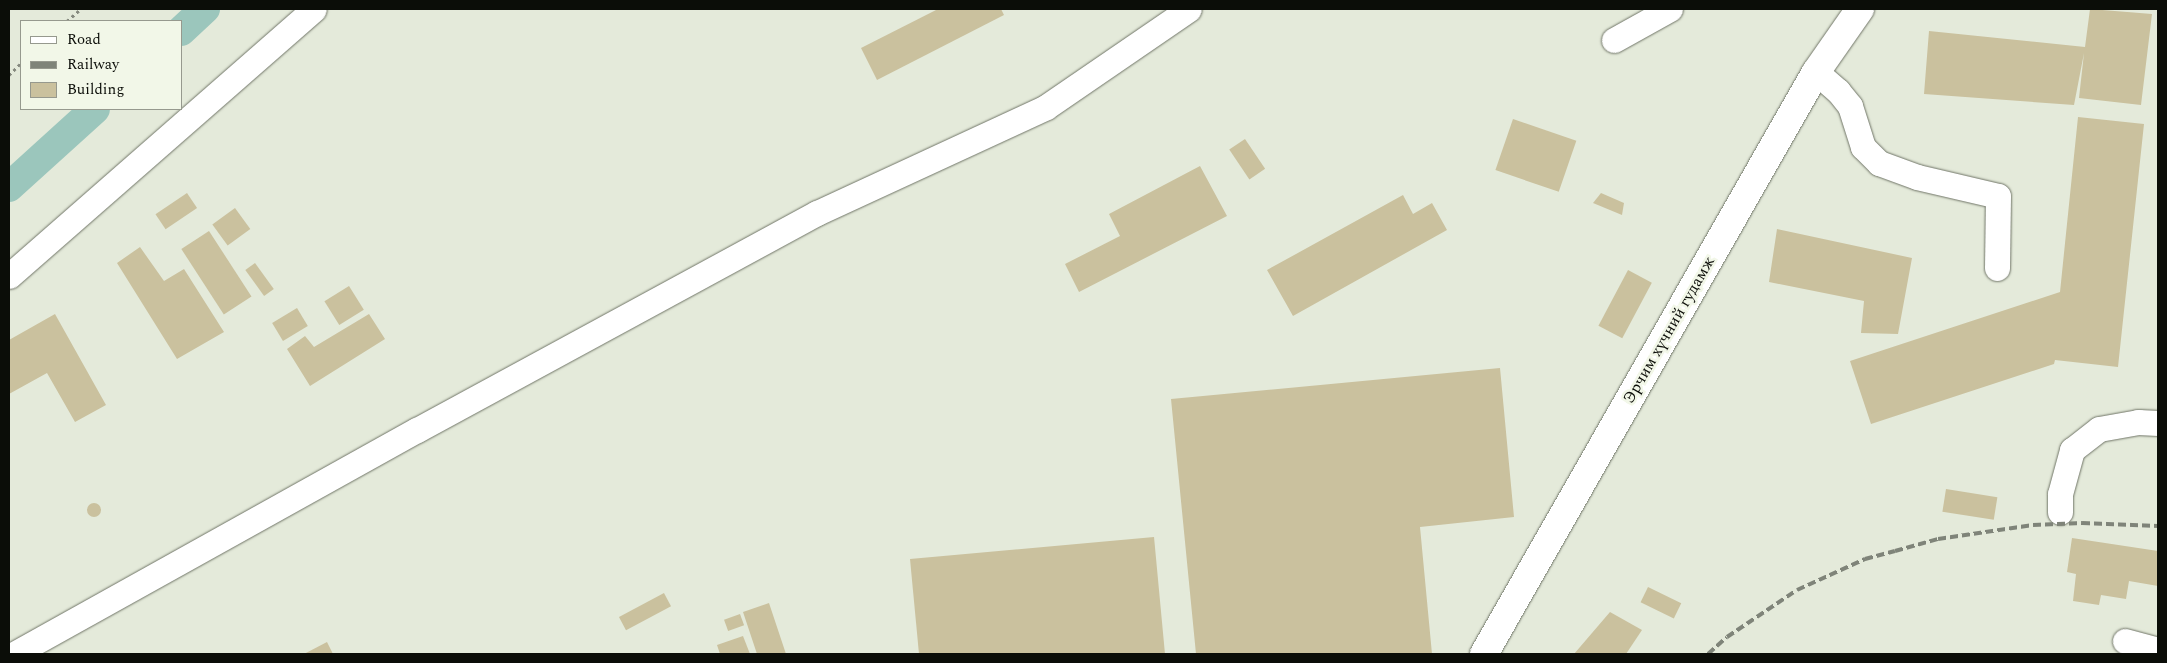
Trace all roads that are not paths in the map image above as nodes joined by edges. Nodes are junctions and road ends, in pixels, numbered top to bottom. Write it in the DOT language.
graph roads {
  1 [pos="314,9"];
  2 [pos="1189,9"];
  3 [pos="1670,9"];
  4 [pos="1860,9"];
  5 [pos="1614,40"];
  6 [pos="1816,72"];
  7 [pos="1997,268"];
  8 [pos="9,276"];
  9 [pos="2158,423"];
  10 [pos="2060,512"];
  11 [pos="2125,641"];
  12 [pos="2158,650"];
  13 [pos="14,654"];
  14 [pos="1484,654"];
  1 -- 8 [label="street"];
  2 -- 13 [label="street"];
  3 -- 5 [label="street"];
  4 -- 6 [label="main road, Эрчим хүчний гудамж"];
  6 -- 7 [label="street"];
  6 -- 14 [label="main road, Эрчим хүчний гудамж"];
  9 -- 10 [label="street"];
  11 -- 12 [label="street"];
}
